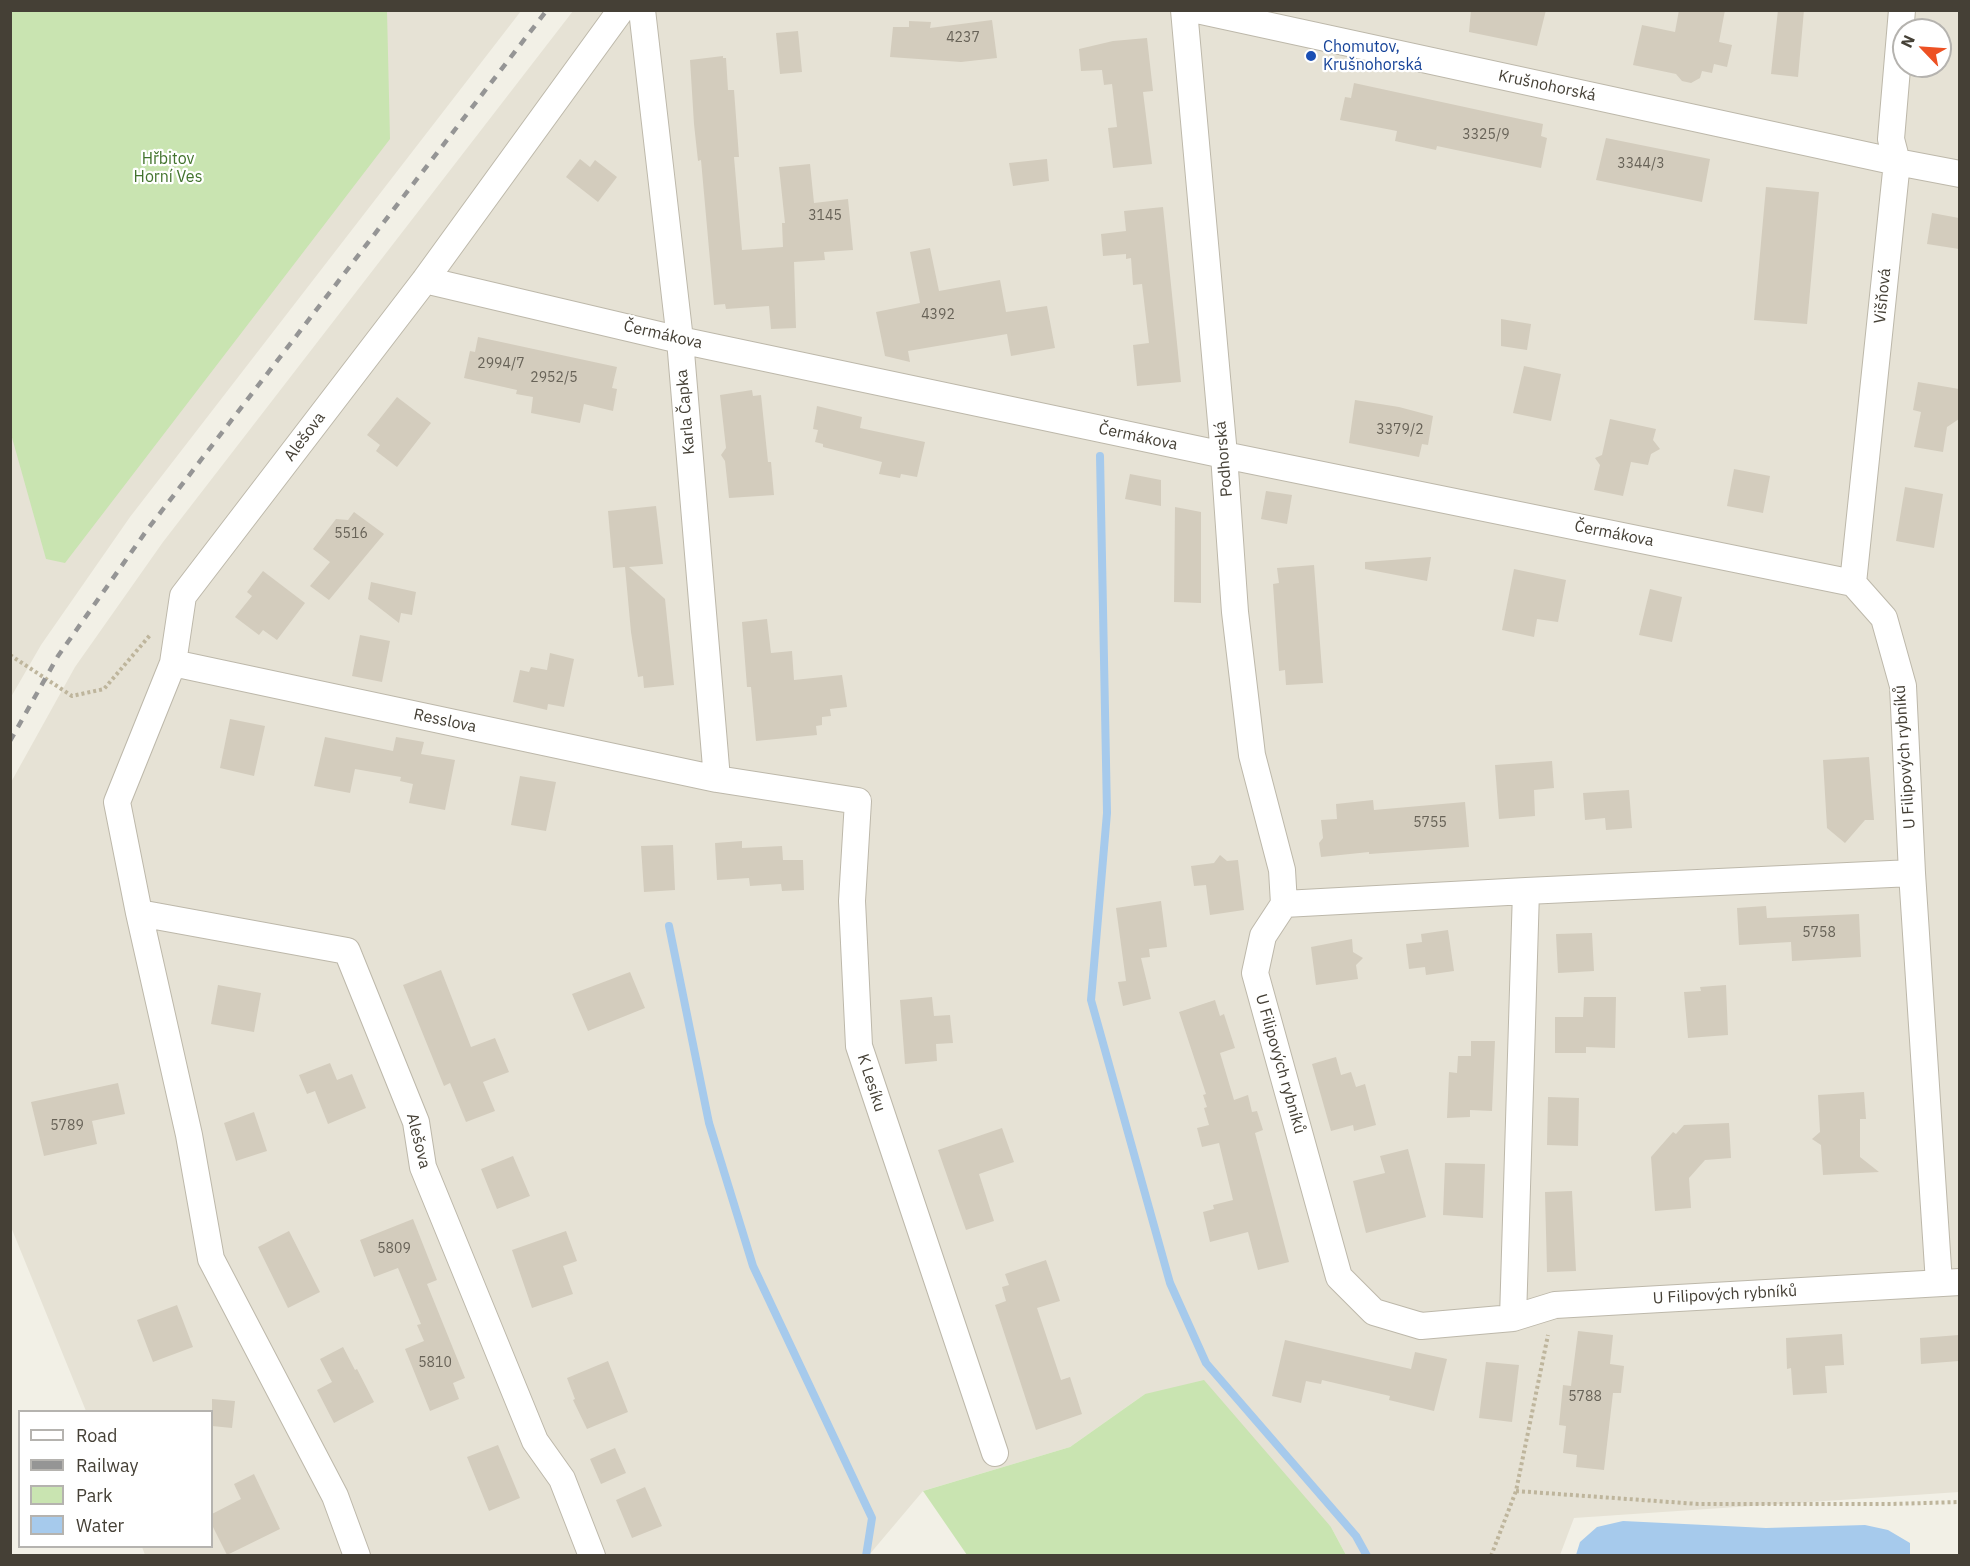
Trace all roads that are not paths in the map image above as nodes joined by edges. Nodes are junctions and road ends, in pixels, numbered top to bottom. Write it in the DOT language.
graph roads {
  1 [pos="621,10"];
  2 [pos="642,10"];
  3 [pos="1184,10"];
  4 [pos="1197,10"];
  5 [pos="1902,10"];
  6 [pos="1897,162"];
  7 [pos="1959,174"];
  8 [pos="425,280"];
  9 [pos="680,340"];
  10 [pos="1224,455"];
  11 [pos="1853,583"];
  12 [pos="173,663"];
  13 [pos="717,779"];
  14 [pos="1912,873"];
  15 [pos="1526,891"];
  16 [pos="1284,904"];
  17 [pos="139,913"];
  18 [pos="1949,1283"];
  19 [pos="1513,1318"];
  20 [pos="995,1453"];
  21 [pos="357,1556"];
  22 [pos="592,1556"];
  1 -- 8 [label="street, Alešova"];
  2 -- 9 [label="street, Karla Čapka"];
  3 -- 10 [label="street, Podhorská"];
  4 -- 6 [label="street, Krušnohorská"];
  5 -- 6 [label="street, Višňová"];
  6 -- 7 [label="street, Krušnohorská"];
  6 -- 11 [label="street, Višňová"];
  8 -- 9 [label="street, Čermákova"];
  8 -- 12 [label="street, Alešova"];
  9 -- 10 [label="street, Čermákova"];
  9 -- 13 [label="street, Karla Čapka"];
  10 -- 11 [label="street, Čermákova"];
  10 -- 16 [label="street, Podhorská"];
  11 -- 14 [label="street, U Filipových rybníků"];
  12 -- 13 [label="street, Resslova"];
  12 -- 17 [label="street, Alešova"];
  13 -- 20 [label="street, K Lesíku"];
  14 -- 15 [label="street"];
  14 -- 18 [label="street, U Filipových rybníků"];
  15 -- 16 [label="street"];
  15 -- 19 [label="street"];
  16 -- 19 [label="street, U Filipových rybníků"];
  17 -- 21 [label="street, Alešova"];
  17 -- 22 [label="street, Alešova"];
  18 -- 19 [label="street, U Filipových rybníků"];
}
